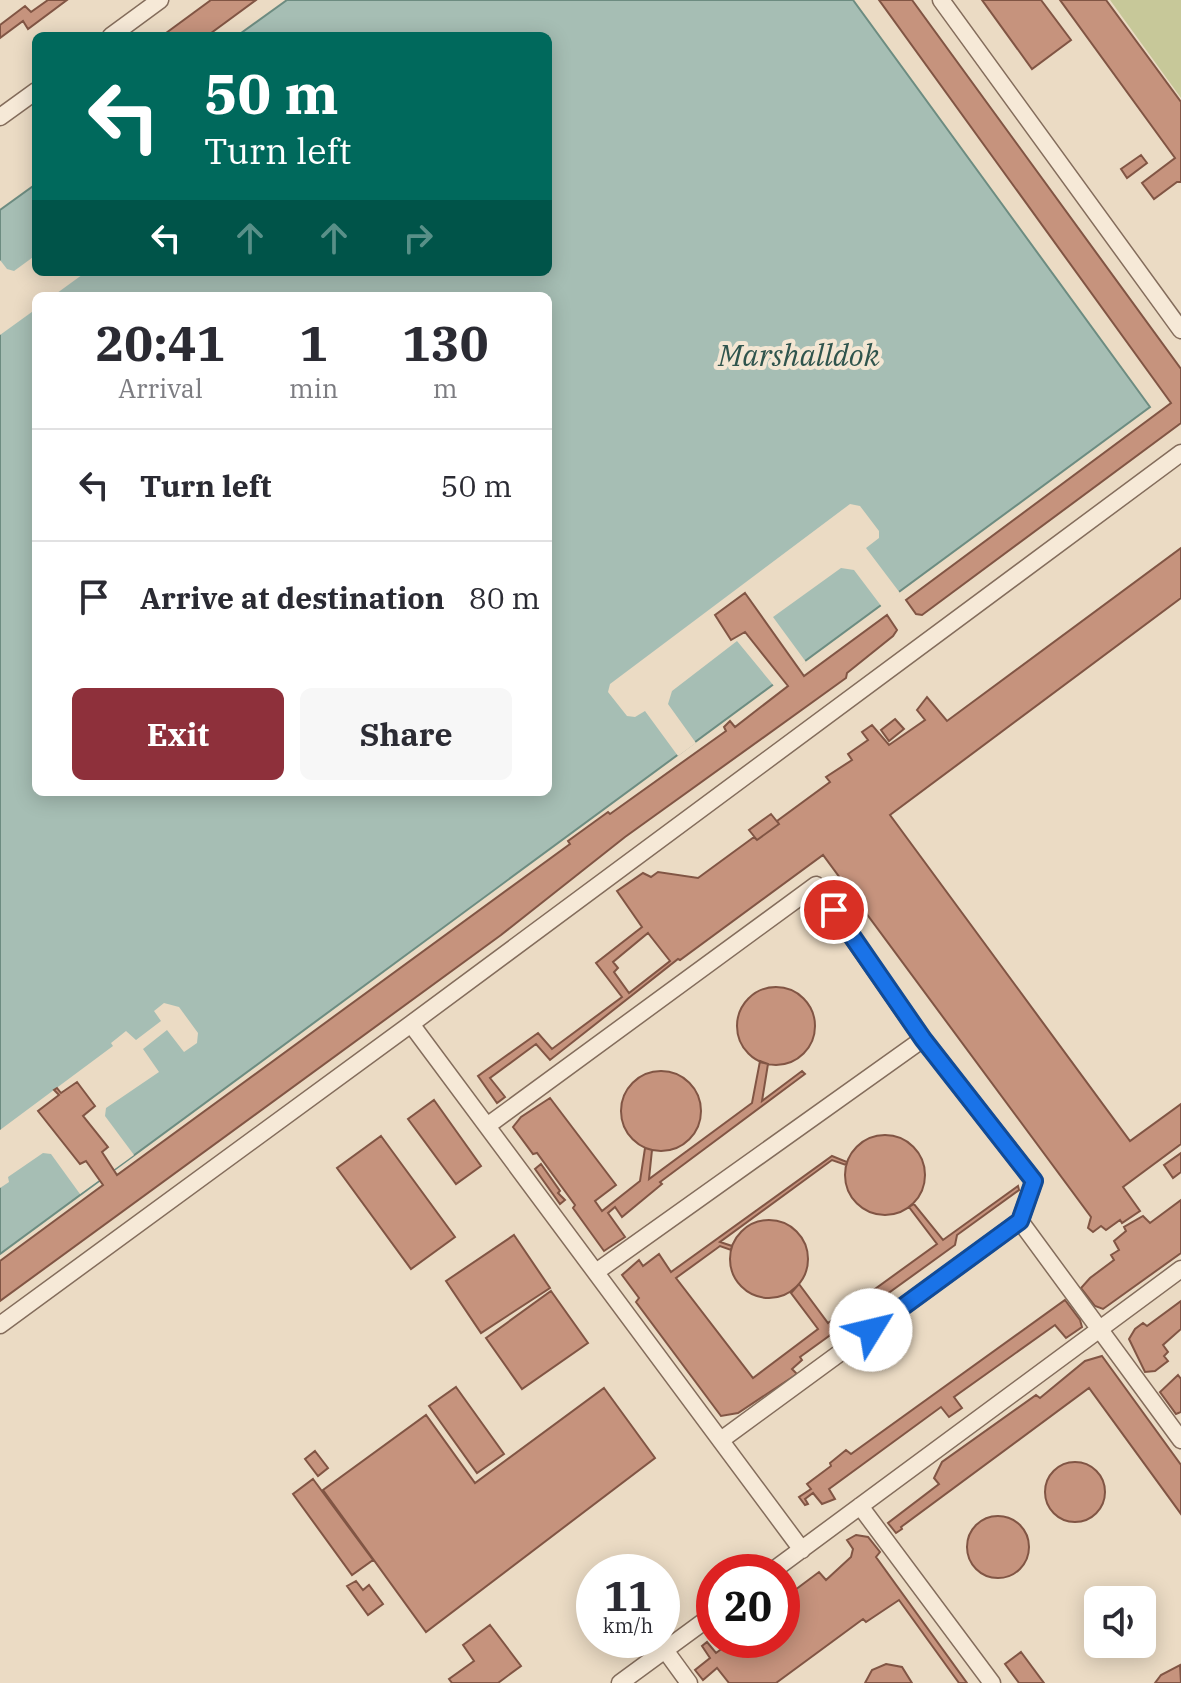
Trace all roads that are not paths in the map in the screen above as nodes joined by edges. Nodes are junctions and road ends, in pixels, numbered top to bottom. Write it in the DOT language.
graph roads {
  1 [pos="160,0"];
  2 [pos="941,0"];
  3 [pos="116,32"];
  4 [pos="32,94"];
  5 [pos="0,117"];
  6 [pos="1181,330"];
  7 [pos="1181,453"];
  8 [pos="411,1024"];
  9 [pos="923,1039"];
  10 [pos="487,1126"];
  11 [pos="1020,1221"];
  12 [pos="1181,1269"];
  13 [pos="596,1272"];
  14 [pos="0,1325"];
  15 [pos="1099,1328"];
  16 [pos="721,1440"];
  17 [pos="1181,1440"];
  18 [pos="860,1506"];
  19 [pos="802,1550"];
  20 [pos="796,1554"];
  21 [pos="654,1658"];
  22 [pos="671,1658"];
  23 [pos="620,1683"];
  24 [pos="689,1683"];
  25 [pos="992,1683"];
  1 -- 3 [label="lane"];
  2 -- 6 [label="lane"];
  4 -- 5 [label="lane"];
  7 -- 8 [label="lane"];
  8 -- 10 [label="lane"];
  8 -- 14 [label="lane"];
  9 -- 10 [label="lane"];
  9 -- 11 [label="lane"];
  9 -- 13 [label="lane"];
  10 -- 13 [label="lane"];
  11 -- 15 [label="lane"];
  11 -- 16 [label="lane"];
  12 -- 15 [label="lane"];
  13 -- 16 [label="lane"];
  15 -- 17 [label="lane"];
  15 -- 18 [label="lane"];
  16 -- 19 [label="lane"];
  18 -- 19 [label="lane"];
  18 -- 25 [label="lane"];
  19 -- 20 [label="lane"];
  21 -- 23 [label="lane"];
  22 -- 24 [label="lane"];
}
